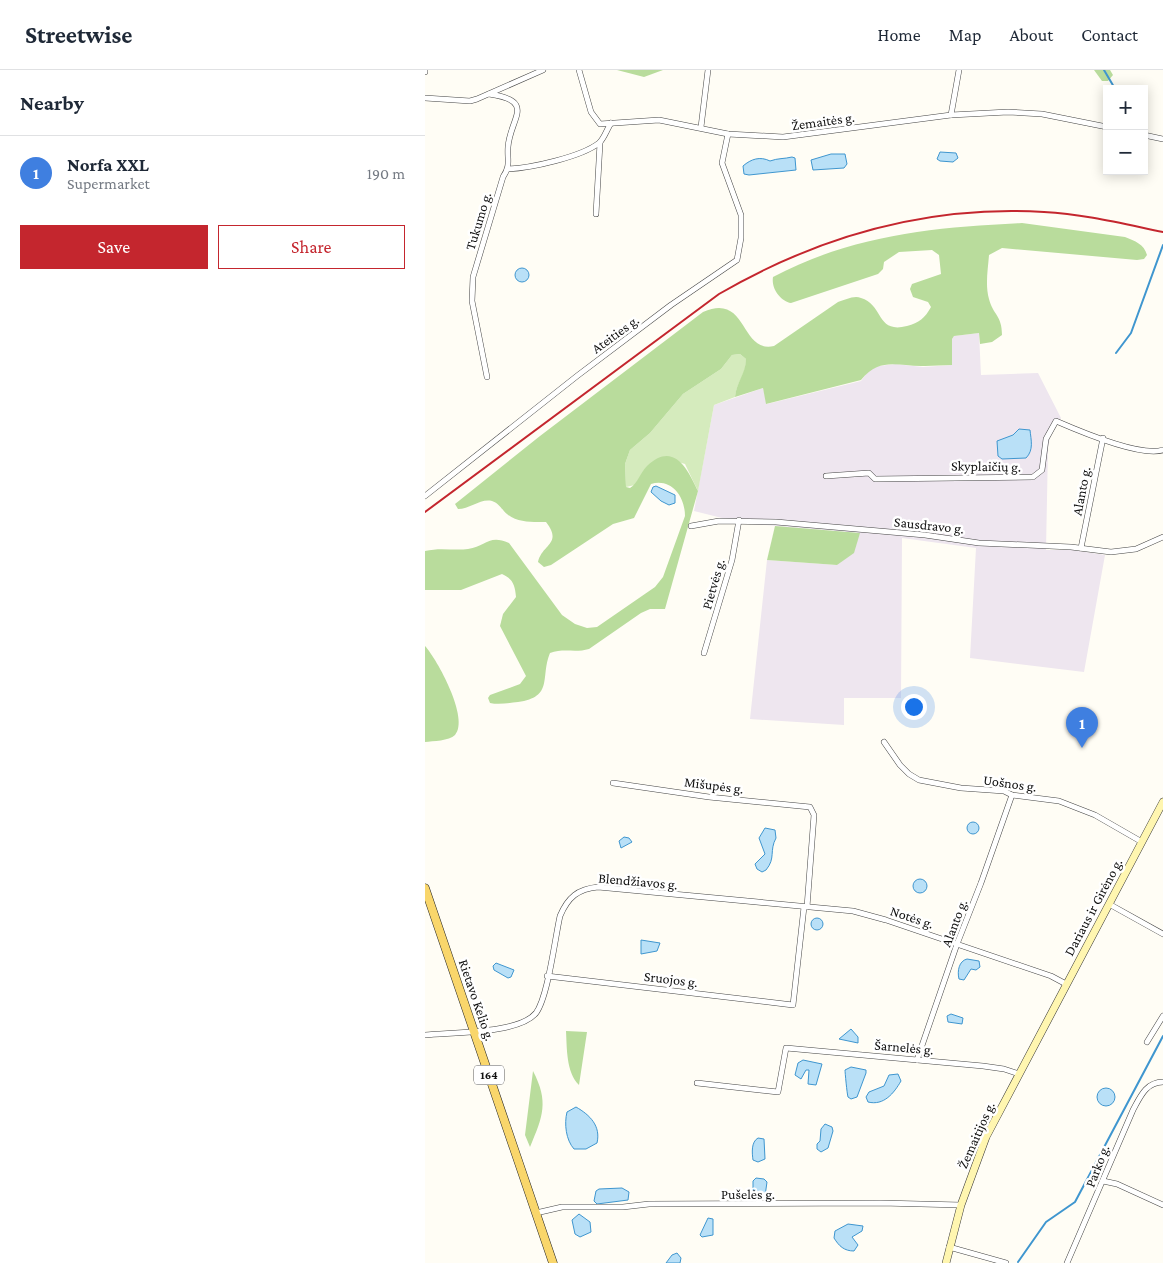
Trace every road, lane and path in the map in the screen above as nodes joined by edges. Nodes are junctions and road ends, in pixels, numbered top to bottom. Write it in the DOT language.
graph roads {
  1 [pos="543,70"];
  2 [pos="579,70"];
  3 [pos="708,70"];
  4 [pos="959,70"];
  5 [pos="489,94"];
  6 [pos="425,98"];
  7 [pos="951,115"];
  8 [pos="611,123"];
  9 [pos="1103,126"];
  10 [pos="701,127"];
  11 [pos="727,134"];
  12 [pos="1148,136"];
  13 [pos="1163,139"];
  14 [pos="600,143"];
  15 [pos="508,169"];
  16 [pos="596,214"];
  17 [pos="487,377"];
  18 [pos="1103,438"];
  19 [pos="1163,450"];
  20 [pos="826,476"];
  21 [pos="425,496"];
  22 [pos="739,520"];
  23 [pos="691,526"];
  24 [pos="1163,537"];
  25 [pos="1081,548"];
  26 [pos="704,652"];
  27 [pos="884,742"];
  28 [pos="613,783"];
  29 [pos="1012,795"];
  30 [pos="1163,802"];
  31 [pos="1142,842"];
  32 [pos="425,888"];
  33 [pos="1109,904"];
  34 [pos="806,907"];
  35 [pos="1163,934"];
  36 [pos="957,944"];
  37 [pos="547,976"];
  38 [pos="1066,984"];
  39 [pos="1163,1016"];
  40 [pos="1046,1024"];
  41 [pos="474,1032"];
  42 [pos="425,1034"];
  43 [pos="1147,1042"];
  44 [pos="917,1060"];
  45 [pos="1019,1074"];
  46 [pos="1163,1082"];
  47 [pos="697,1083"];
  48 [pos="1103,1181"];
  49 [pos="961,1205"];
  50 [pos="1163,1205"];
  51 [pos="536,1213"];
  52 [pos="949,1247"];
  53 [pos="553,1263"];
  54 [pos="945,1263"];
  55 [pos="1006,1263"];
  56 [pos="1067,1263"];
  1 -- 5 [label="street"];
  2 -- 8 [label="street"];
  3 -- 10 [label="street"];
  4 -- 7 [label="street"];
  5 -- 6 [label="street"];
  5 -- 15 [label="street, Tukumo g."];
  7 -- 9 [label="street, Žemaitės g."];
  7 -- 11 [label="street, Žemaitės g."];
  8 -- 10 [label="street, Žemaitės g."];
  8 -- 14 [label="street"];
  10 -- 11 [label="street, Žemaitės g."];
  11 -- 21 [label="street, Ateities g."];
  12 -- 13 [label="street"];
  14 -- 15 [label="street"];
  14 -- 16 [label="street"];
  15 -- 17 [label="street, Tukumo g."];
  18 -- 19 [label="street, Skyplaičių g."];
  18 -- 20 [label="street, Skyplaičių g."];
  18 -- 25 [label="street, Alanto g."];
  22 -- 23 [label="street, Sausdravo g."];
  22 -- 25 [label="street, Sausdravo g."];
  22 -- 26 [label="street, Pietvės g."];
  24 -- 25 [label="street, Sausdravo g."];
  27 -- 29 [label="street, Uošnos g."];
  28 -- 34 [label="street, Mišupės g."];
  29 -- 31 [label="street, Uošnos g."];
  29 -- 36 [label="street, Alanto g."];
  30 -- 31 [label="main road, Dariaus ir Girėno g."];
  31 -- 33 [label="main road, Dariaus ir Girėno g."];
  32 -- 41 [label="main road, Rietavo Kelio g. / 164"];
  33 -- 35 [label="street"];
  33 -- 38 [label="main road, Dariaus ir Girėno g."];
  34 -- 36 [label="street, Notės g."];
  34 -- 37 [label="street, Blendžiavos g."];
  34 -- 37 [label="street, Sruojos g."];
  36 -- 38 [label="street, Notės g."];
  36 -- 44 [label="street, Alanto g."];
  37 -- 41 [label="street, Blendžiavos g."];
  38 -- 40 [label="main road, Dariaus ir Girėno g."];
  39 -- 43 [label="street"];
  40 -- 45 [label="main road, Žemaitijos g."];
  41 -- 42 [label="street"];
  41 -- 51 [label="main road, Rietavo Kelio g. / 164"];
  44 -- 45 [label="street, Šarnelės g."];
  44 -- 47 [label="street, Šarnelės g."];
  45 -- 49 [label="main road, Žemaitijos g."];
  46 -- 48 [label="street, Parko g."];
  48 -- 50 [label="street"];
  48 -- 56 [label="street, Parko g."];
  49 -- 51 [label="street, Pušelės g."];
  49 -- 52 [label="main road, Žemaitijos g."];
  51 -- 53 [label="main road, Rietavo Kelio g. / 164"];
  52 -- 54 [label="main road, Žemaitijos g."];
  52 -- 55 [label="street"];
}
